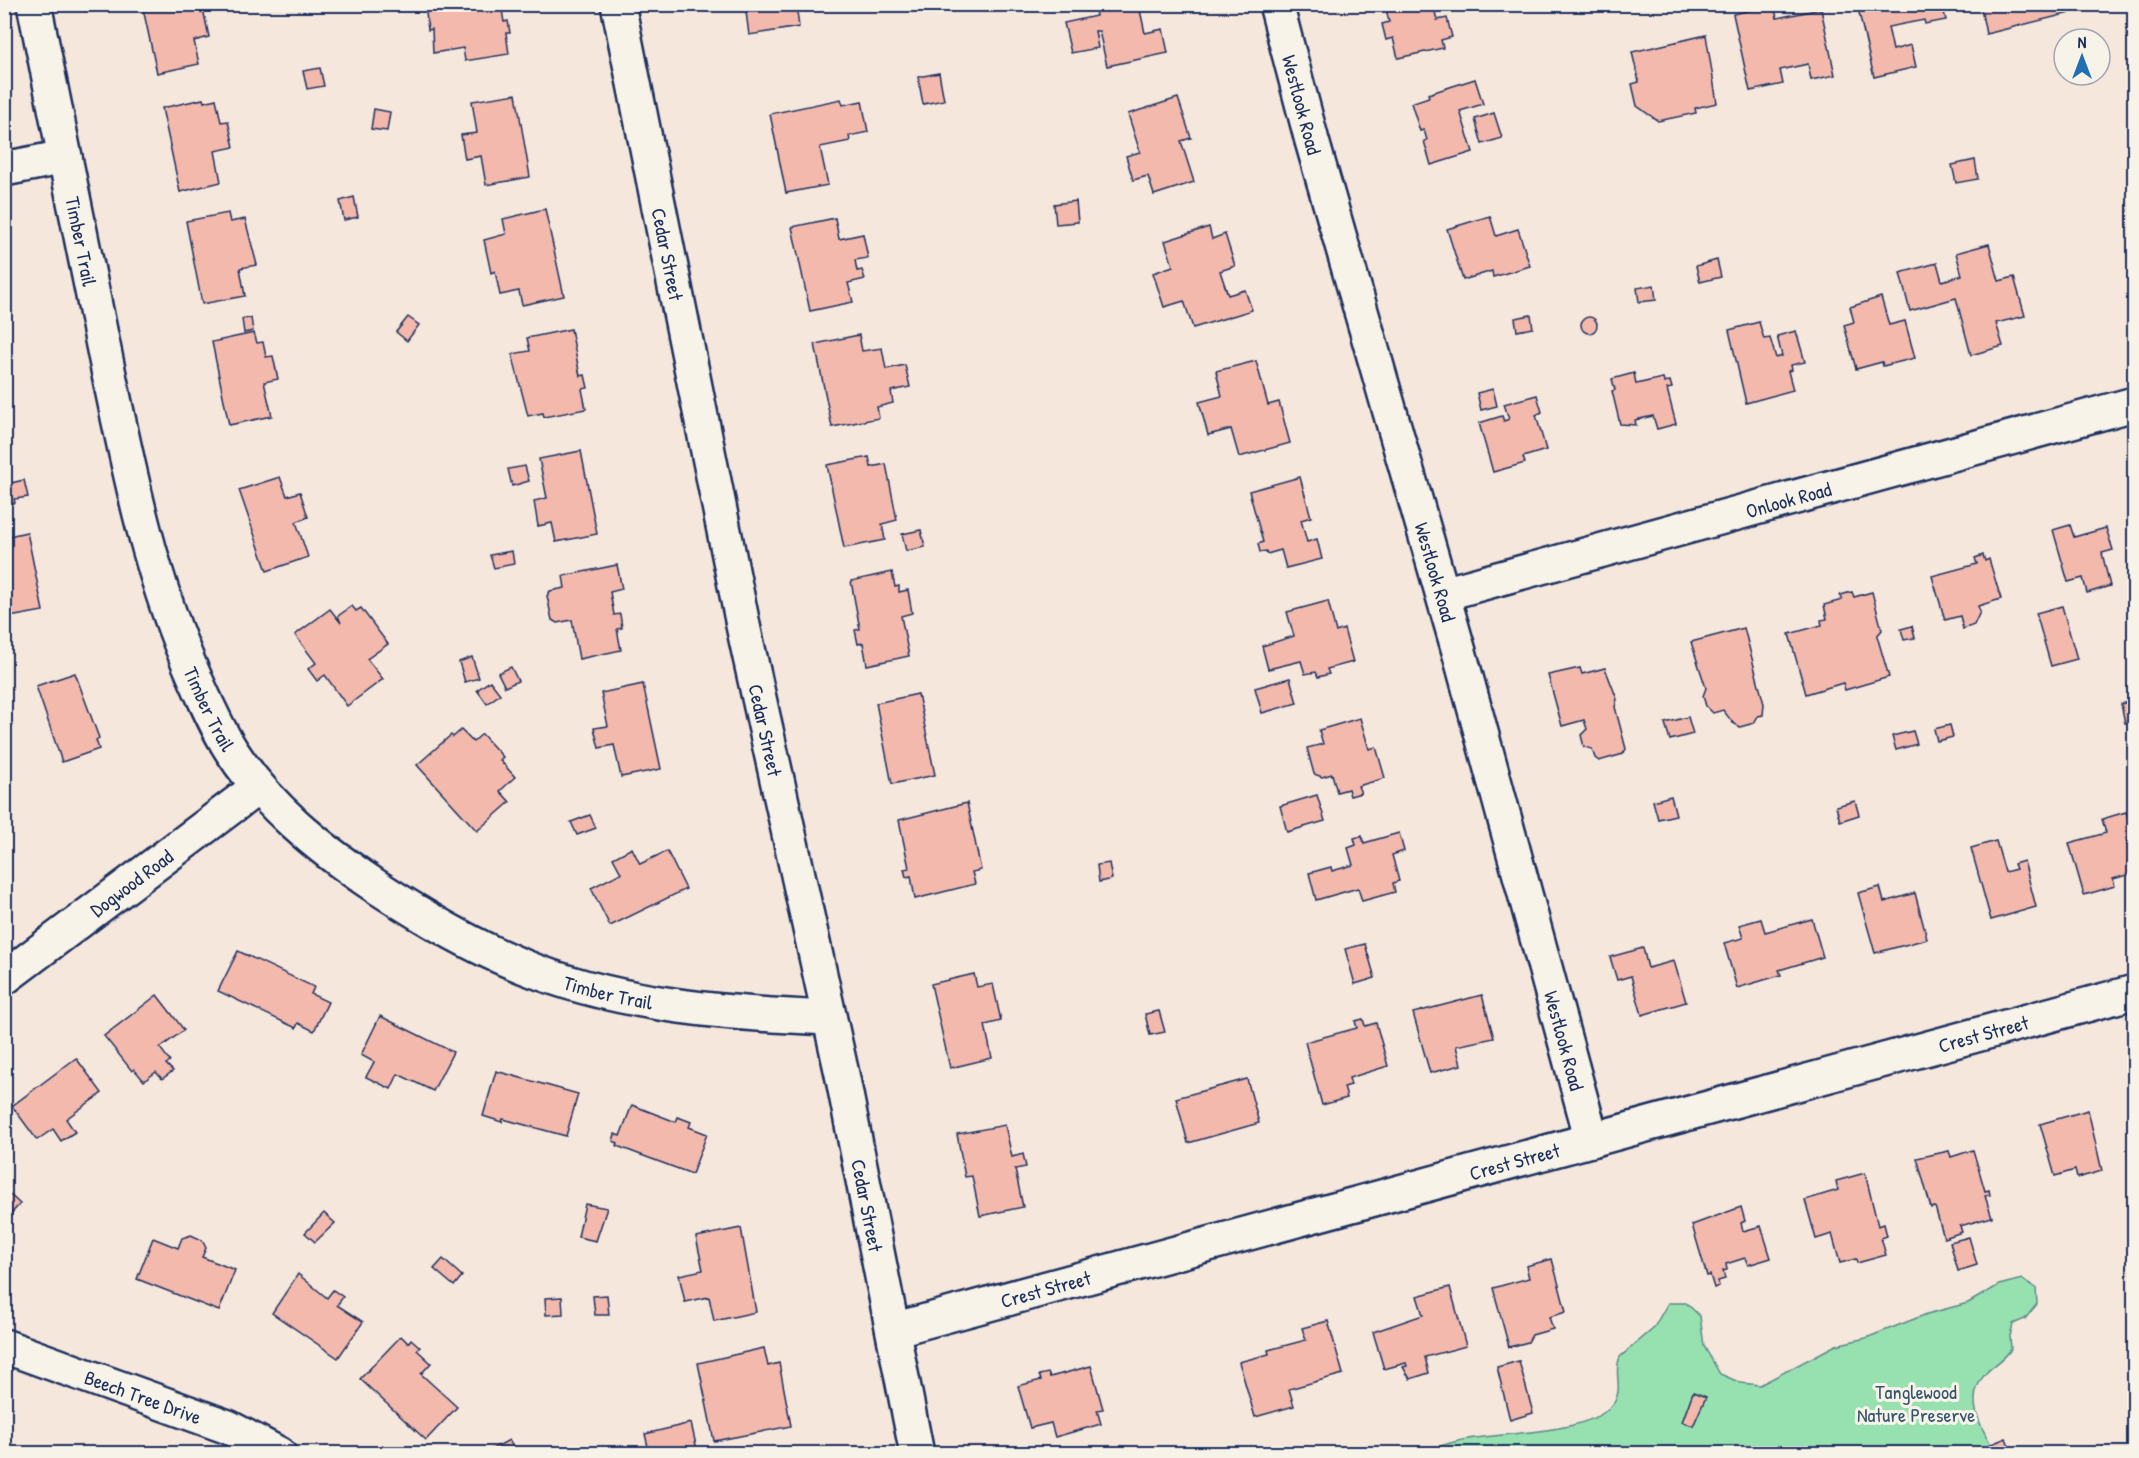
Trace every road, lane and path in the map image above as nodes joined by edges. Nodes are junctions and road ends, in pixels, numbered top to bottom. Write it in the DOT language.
graph roads {
  1 [pos="34,4"];
  2 [pos="618,4"];
  3 [pos="1276,4"];
  4 [pos="65,157"];
  5 [pos="4,169"];
  6 [pos="2134,404"];
  7 [pos="1443,594"];
  8 [pos="258,787"];
  9 [pos="4,978"];
  10 [pos="2134,992"];
  11 [pos="830,1018"];
  12 [pos="1592,1140"];
  13 [pos="893,1330"];
  14 [pos="4,1346"];
  15 [pos="279,1454"];
  16 [pos="917,1454"];
  1 -- 4 [label="street, Timber Trail"];
  2 -- 11 [label="street, Cedar Street"];
  3 -- 7 [label="street, Westlook Road"];
  4 -- 5 [label="street"];
  4 -- 8 [label="street, Timber Trail"];
  6 -- 7 [label="street, Onlook Road"];
  7 -- 12 [label="street, Westlook Road"];
  8 -- 9 [label="street, Dogwood Road"];
  8 -- 11 [label="street, Timber Trail"];
  10 -- 12 [label="street, Crest Street"];
  11 -- 13 [label="street, Cedar Street"];
  12 -- 13 [label="street, Crest Street"];
  13 -- 16 [label="street, Cedar Street"];
  14 -- 15 [label="street, Beech Tree Drive"];
}
